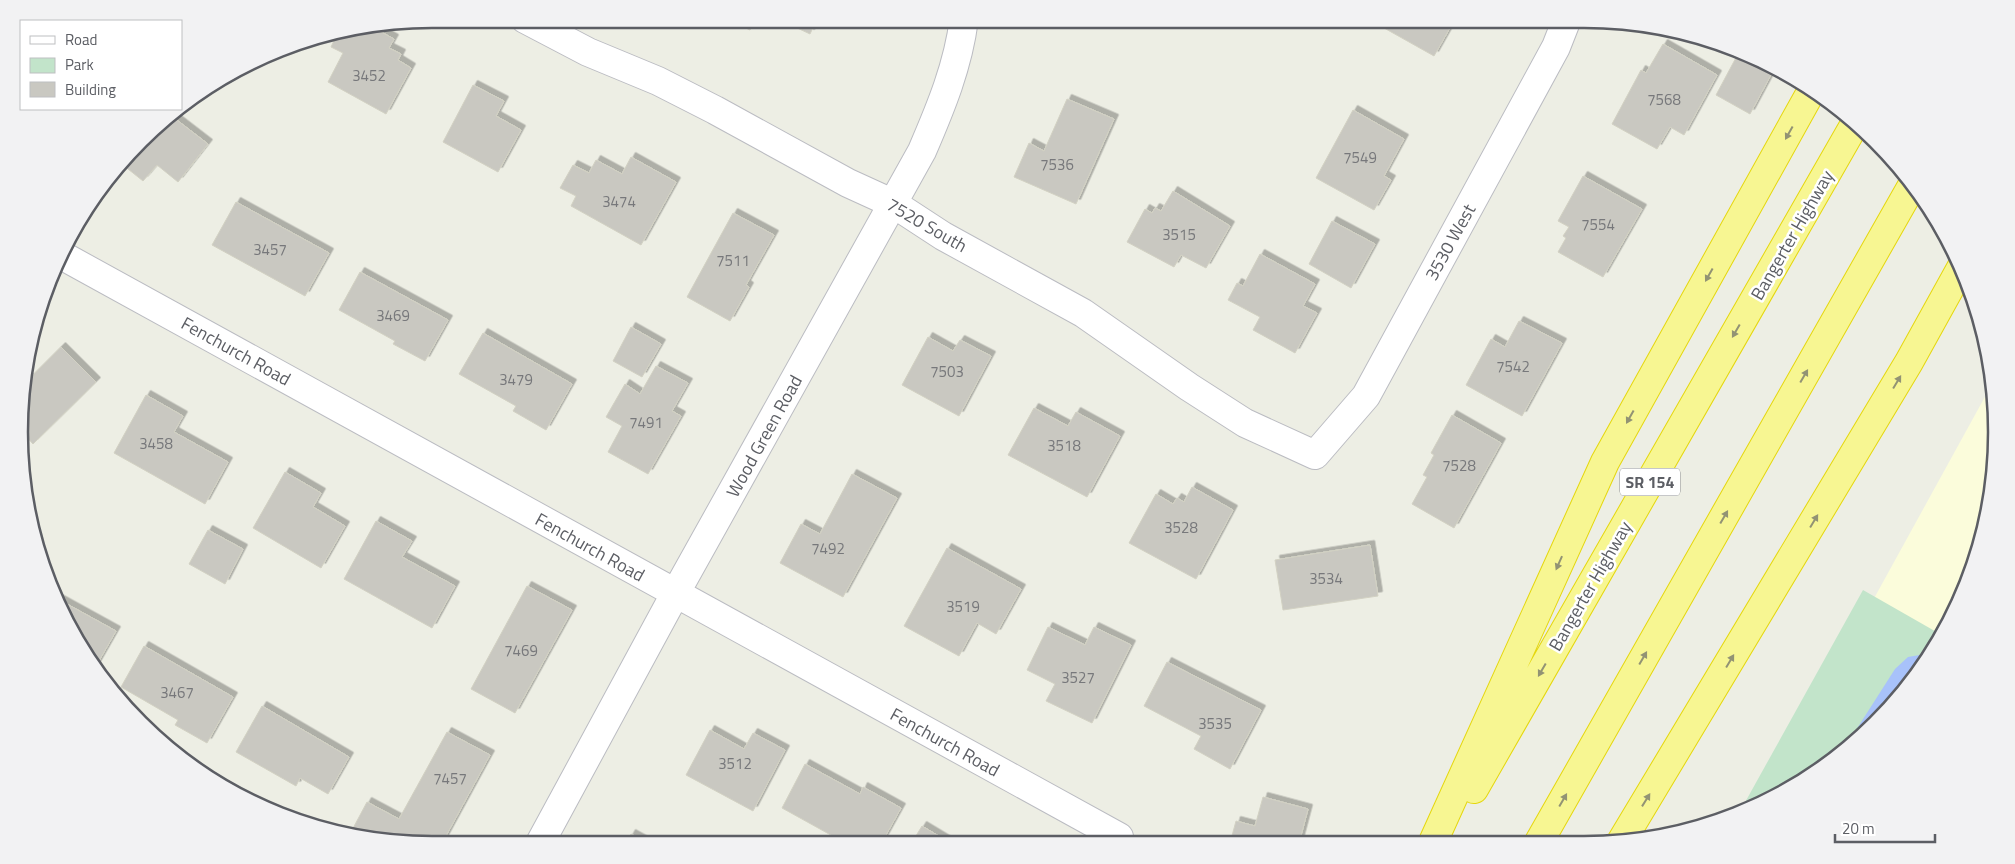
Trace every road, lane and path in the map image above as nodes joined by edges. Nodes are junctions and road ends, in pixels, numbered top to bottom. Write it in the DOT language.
graph roads {
  1 [pos="542,28"];
  2 [pos="963,28"];
  3 [pos="1563,28"];
  4 [pos="1808,96"];
  5 [pos="1852,130"];
  6 [pos="1908,192"];
  7 [pos="894,204"];
  8 [pos="67,258"];
  9 [pos="1957,276"];
  10 [pos="1315,455"];
  11 [pos="675,594"];
  12 [pos="1626,834"];
  13 [pos="545,836"];
  14 [pos="1117,836"];
  15 [pos="1436,836"];
  16 [pos="1446,836"];
  17 [pos="1542,836"];
  1 -- 7 [label="street, 7520 South"];
  2 -- 7 [label="street, Wood Green Road"];
  3 -- 10 [label="street, 3530 West"];
  4 -- 15 [label="highway, one-way"];
  5 -- 16 [label="highway, Bangerter Highway / SR 154, one-way"];
  17 -- 6 [label="highway, one-way"];
  7 -- 10 [label="street, 7520 South"];
  7 -- 11 [label="street, Wood Green Road"];
  8 -- 11 [label="street, Fenchurch Road"];
  12 -- 9 [label="highway, one-way"];
  11 -- 13 [label="street, Wood Green Road"];
  11 -- 14 [label="street, Fenchurch Road"];
}
